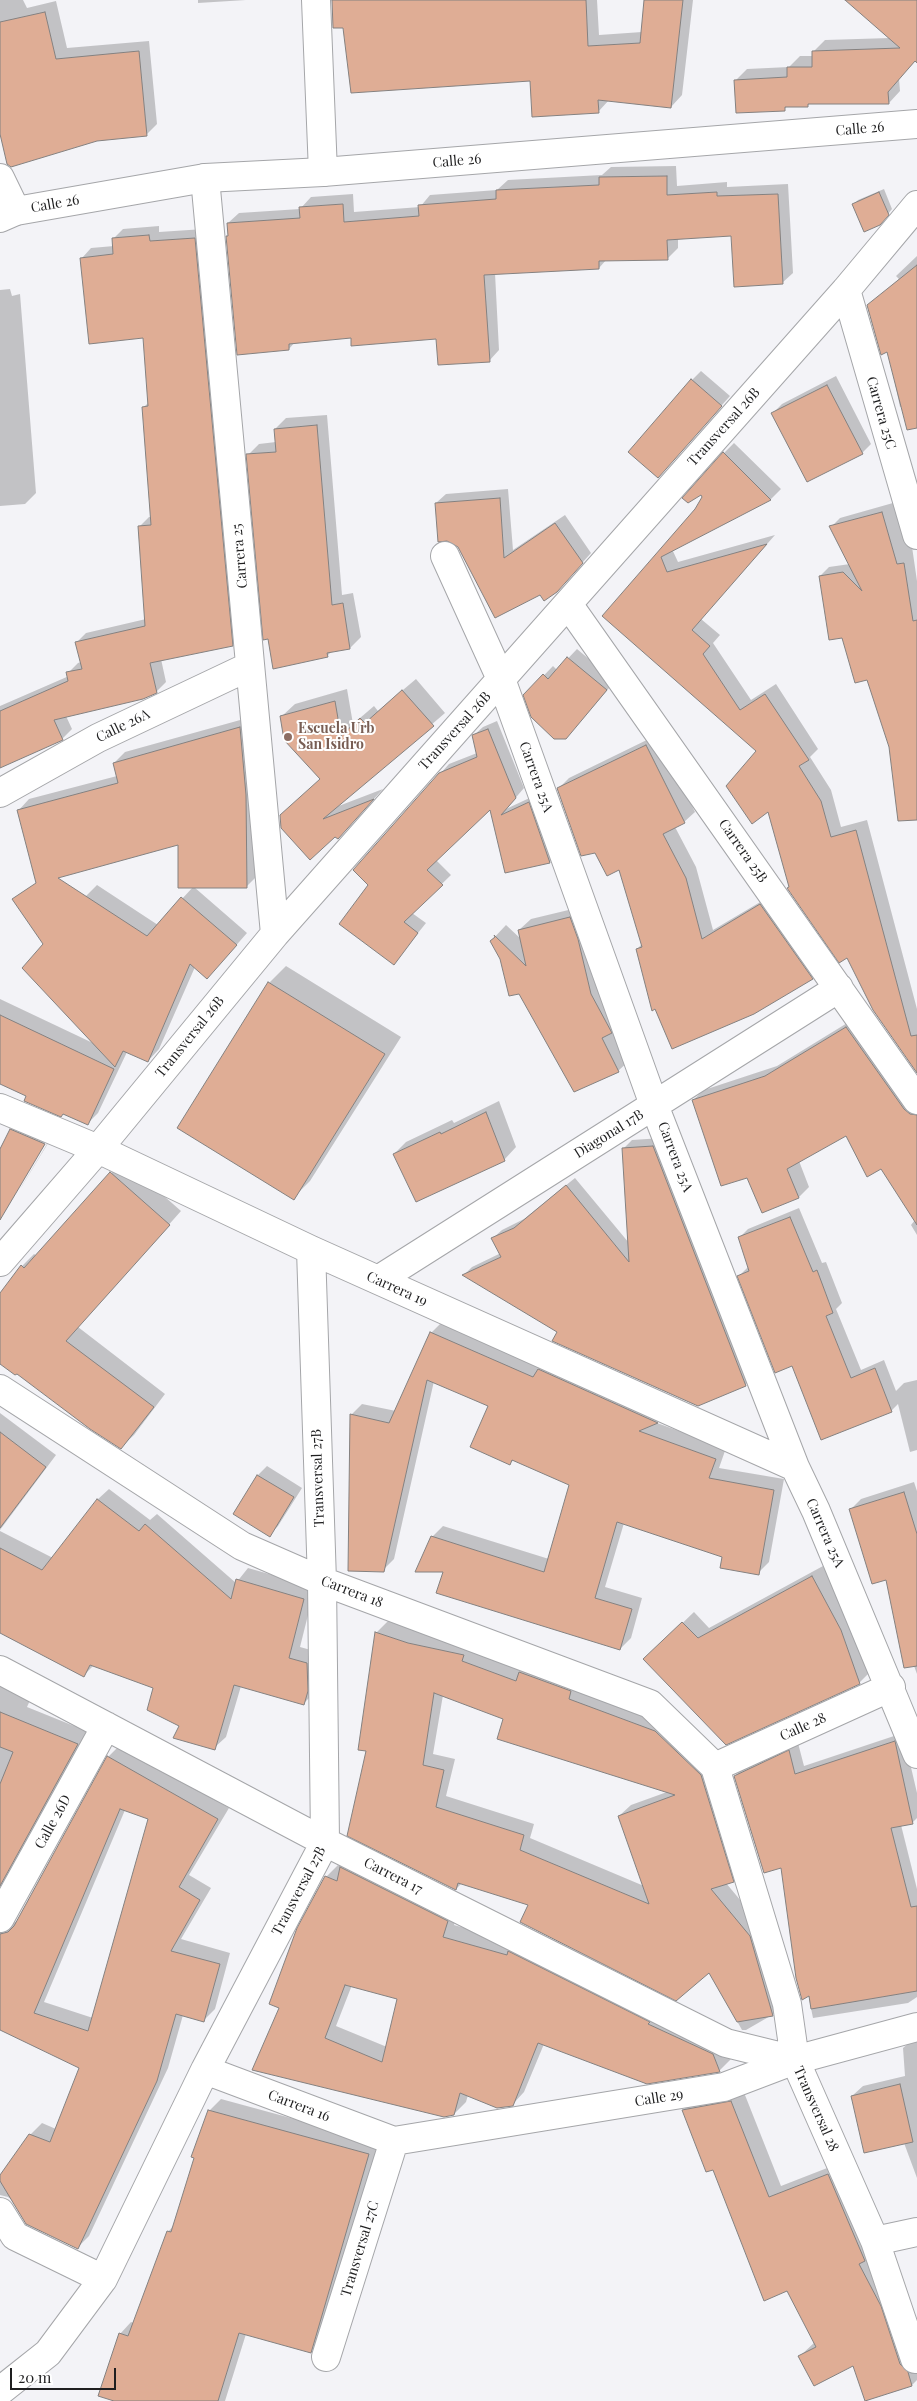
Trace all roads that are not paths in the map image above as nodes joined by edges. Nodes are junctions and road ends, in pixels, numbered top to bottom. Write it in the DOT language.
graph roads {
  1 [pos="316,0"];
  2 [pos="917,124"];
  3 [pos="323,172"];
  4 [pos="0,178"];
  5 [pos="205,178"];
  6 [pos="917,205"];
  7 [pos="8,214"];
  8 [pos="846,290"];
  9 [pos="917,535"];
  10 [pos="445,556"];
  11 [pos="568,604"];
  12 [pos="250,666"];
  13 [pos="501,679"];
  14 [pos="0,793"];
  15 [pos="275,934"];
  16 [pos="839,988"];
  17 [pos="917,1100"];
  18 [pos="654,1105"];
  19 [pos="0,1108"];
  20 [pos="98,1149"];
  21 [pos="311,1250"];
  22 [pos="0,1262"];
  23 [pos="378,1280"];
  24 [pos="0,1389"];
  25 [pos="795,1467"];
  26 [pos="322,1581"];
  27 [pos="0,1670"];
  28 [pos="891,1687"];
  29 [pos="106,1726"];
  30 [pos="917,1754"];
  31 [pos="715,1767"];
  32 [pos="325,1842"];
  33 [pos="0,1918"];
  34 [pos="917,2027"];
  35 [pos="795,2060"];
  36 [pos="205,2070"];
  37 [pos="394,2141"];
  38 [pos="0,2212"];
  39 [pos="917,2232"];
  40 [pos="874,2241"];
  41 [pos="103,2279"];
  42 [pos="326,2357"];
  43 [pos="915,2358"];
  44 [pos="0,2391"];
  1 -- 3 [label="street"];
  2 -- 3 [label="street, Calle 26"];
  3 -- 5 [label="street, Calle 26"];
  4 -- 7 [label="street"];
  5 -- 7 [label="street, Calle 26"];
  5 -- 12 [label="street, Carrera 25"];
  6 -- 8 [label="street, Transversal 26B"];
  8 -- 9 [label="street, Carrera 25C"];
  8 -- 11 [label="street, Transversal 26B"];
  10 -- 13 [label="street, Carrera 25A"];
  11 -- 13 [label="street, Transversal 26B"];
  11 -- 16 [label="street, Carrera 25B"];
  12 -- 14 [label="street, Calle 26A"];
  12 -- 15 [label="street, Carrera 25"];
  13 -- 15 [label="street, Transversal 26B"];
  13 -- 18 [label="street, Carrera 25A"];
  15 -- 20 [label="street, Transversal 26B"];
  16 -- 17 [label="street, Carrera 25B"];
  16 -- 18 [label="street, Diagonal 17B"];
  18 -- 23 [label="street, Diagonal 17B"];
  18 -- 25 [label="street, Carrera 25A"];
  19 -- 20 [label="street, Carrera 19"];
  20 -- 21 [label="street, Carrera 19"];
  20 -- 22 [label="street, Transversal 26B"];
  21 -- 23 [label="street, Carrera 19"];
  21 -- 26 [label="street, Transversal 27B"];
  23 -- 25 [label="street, Carrera 19"];
  24 -- 26 [label="street, Carrera 18"];
  25 -- 28 [label="street, Carrera 25A"];
  26 -- 31 [label="street, Carrera 18"];
  26 -- 32 [label="street, Transversal 27B"];
  27 -- 29 [label="street, Carrera 17"];
  28 -- 30 [label="street, Carrera 25A"];
  28 -- 31 [label="street, Calle 28"];
  29 -- 32 [label="street, Carrera 17"];
  29 -- 33 [label="street, Calle 26D"];
  31 -- 35 [label="street, Transversal 28"];
  32 -- 35 [label="street, Carrera 17"];
  32 -- 36 [label="street, Transversal 27B"];
  34 -- 35 [label="street, Calle 29"];
  35 -- 37 [label="street, Calle 29"];
  35 -- 40 [label="street, Transversal 28"];
  36 -- 37 [label="street, Carrera 16"];
  36 -- 41 [label="street, Transversal 27B"];
  37 -- 42 [label="street, Transversal 27C"];
  38 -- 41 [label="street"];
  39 -- 40 [label="street"];
  40 -- 43 [label="street, Transversal 28"];
  41 -- 44 [label="street, Transversal 27B"];
}
